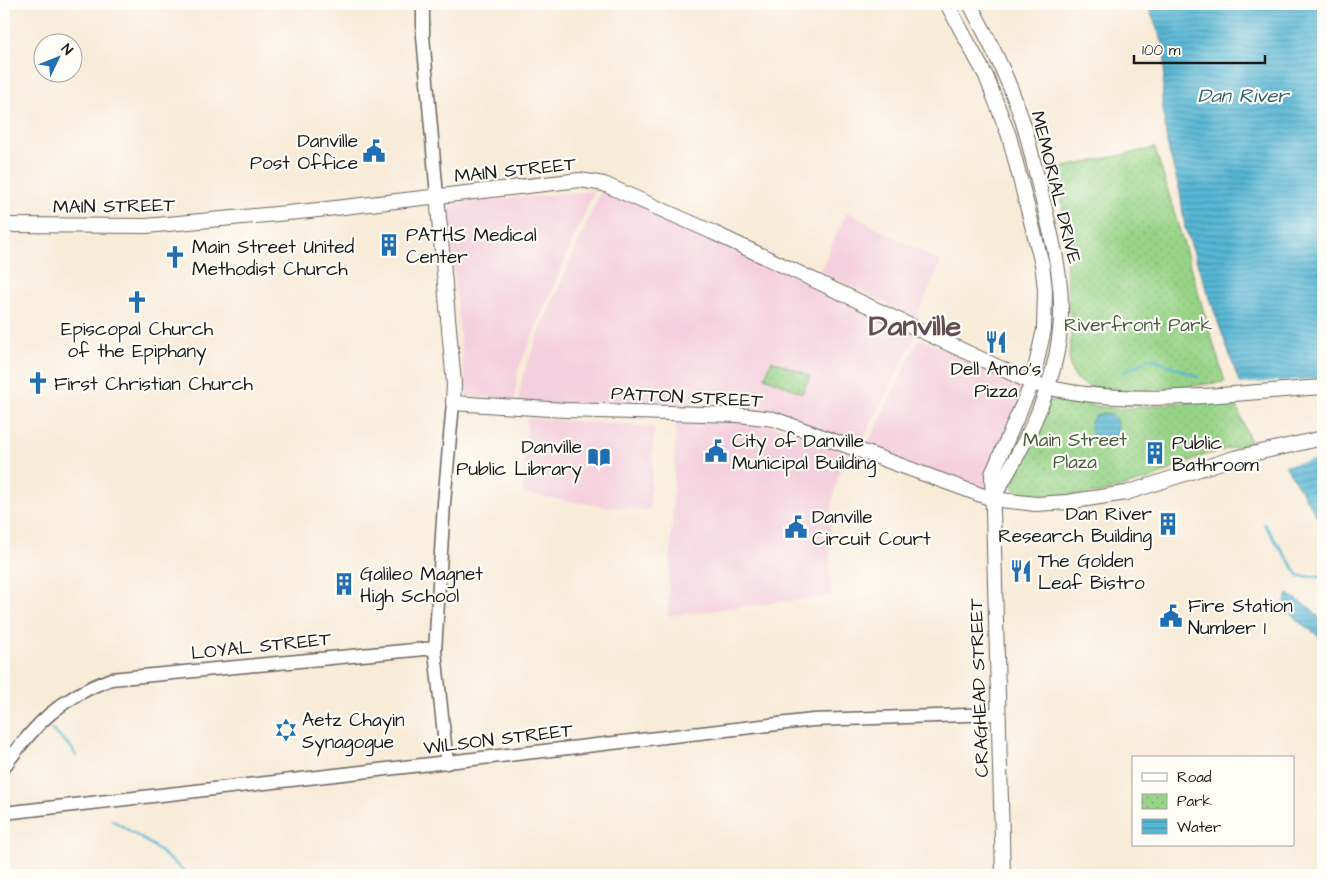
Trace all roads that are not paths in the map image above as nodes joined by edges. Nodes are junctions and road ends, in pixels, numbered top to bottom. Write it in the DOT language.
graph roads {
  1 [pos="423,4"];
  2 [pos="947,4"];
  3 [pos="970,4"];
  4 [pos="438,196"];
  5 [pos="4,226"];
  6 [pos="1032,383"];
  7 [pos="1323,387"];
  8 [pos="1048,388"];
  9 [pos="453,403"];
  10 [pos="1323,438"];
  11 [pos="992,499"];
  12 [pos="435,648"];
  13 [pos="998,714"];
  14 [pos="447,763"];
  15 [pos="4,767"];
  16 [pos="4,813"];
  17 [pos="1003,875"];
  1 -- 4 [label="street"];
  2 -- 6 [label="main road, MEMORIAL DRIVE"];
  3 -- 8 [label="main road, MEMORIAL DRIVE"];
  4 -- 5 [label="main road, MAIN STREET"];
  4 -- 6 [label="main road, MAIN STREET"];
  4 -- 9 [label="main road"];
  6 -- 8 [label="main road, MAIN STREET"];
  6 -- 11 [label="main road, CRAGHEAD STREET"];
  7 -- 8 [label="main road, MAIN STREET"];
  8 -- 11 [label="main road"];
  9 -- 11 [label="main road, PATTON STREET"];
  9 -- 12 [label="street"];
  10 -- 11 [label="main road, PATTON STREET"];
  11 -- 13 [label="main road, CRAGHEAD STREET"];
  12 -- 14 [label="street"];
  12 -- 15 [label="street, LOYAL STREET"];
  13 -- 14 [label="street, WILSON STREET"];
  13 -- 17 [label="main road, CRAGHEAD STREET"];
  14 -- 16 [label="street, WILSON STREET"];
}
